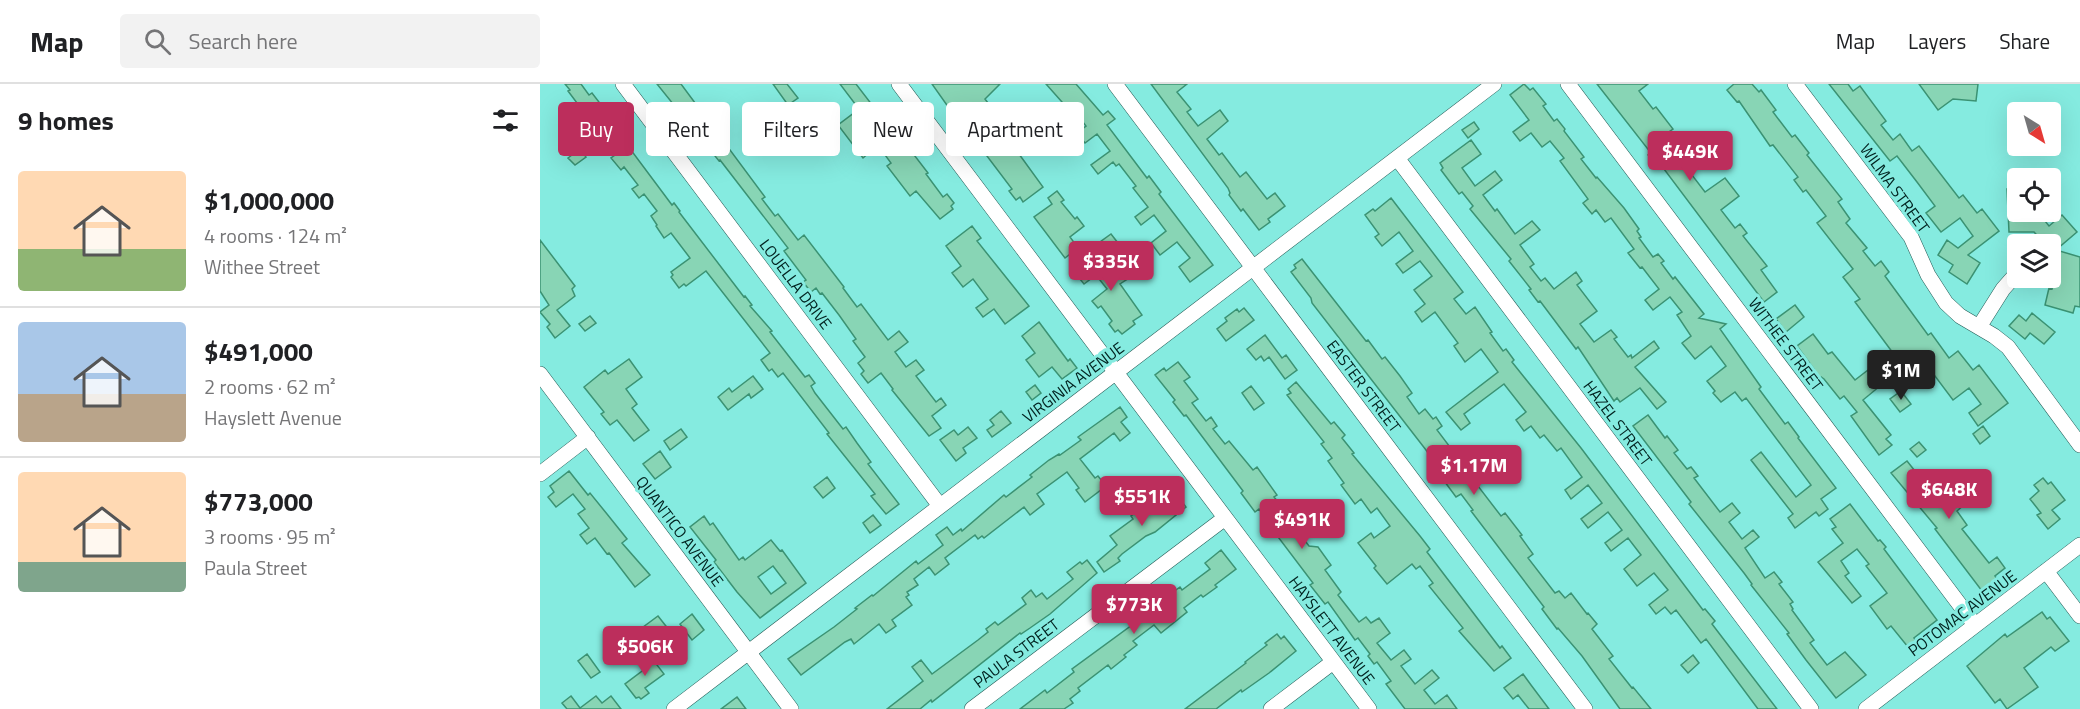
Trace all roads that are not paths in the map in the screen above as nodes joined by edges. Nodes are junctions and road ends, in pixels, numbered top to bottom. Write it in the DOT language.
graph roads {
  1 [pos="623,84"];
  2 [pos="899,84"];
  3 [pos="1115,84"];
  4 [pos="1494,84"];
  5 [pos="1568,84"];
  6 [pos="1795,84"];
  7 [pos="1397,158"];
  8 [pos="1253,268"];
  9 [pos="2007,285"];
  10 [pos="1979,327"];
  11 [pos="1116,372"];
  12 [pos="540,374"];
  13 [pos="588,437"];
  14 [pos="2080,445"];
  15 [pos="540,474"];
  16 [pos="940,506"];
  17 [pos="1225,518"];
  18 [pos="2080,545"];
  19 [pos="2046,571"];
  20 [pos="2080,616"];
  21 [pos="1975,625"];
  22 [pos="749,652"];
  23 [pos="1333,662"];
  24 [pos="674,709"];
  25 [pos="791,709"];
  26 [pos="972,709"];
  27 [pos="1271,709"];
  28 [pos="1369,709"];
  29 [pos="1584,709"];
  30 [pos="1811,709"];
  31 [pos="1866,709"];
  1 -- 16 [label="street, LOUELLA DRIVE"];
  2 -- 11 [label="street, HAYSLETT AVENUE"];
  3 -- 8 [label="street, EASTER STREET"];
  4 -- 7 [label="street, VIRGINIA AVENUE"];
  5 -- 21 [label="street, WITHEE STREET"];
  6 -- 10 [label="street, WILMA STREET"];
  7 -- 8 [label="street, VIRGINIA AVENUE"];
  7 -- 30 [label="street, HAZEL STREET"];
  8 -- 11 [label="street, VIRGINIA AVENUE"];
  8 -- 29 [label="street, EASTER STREET"];
  9 -- 10 [label="street"];
  10 -- 14 [label="street, WILMA STREET"];
  11 -- 16 [label="street, VIRGINIA AVENUE"];
  11 -- 17 [label="street, HAYSLETT AVENUE"];
  12 -- 13 [label="street, QUANTICO AVENUE"];
  13 -- 15 [label="street"];
  13 -- 22 [label="street, QUANTICO AVENUE"];
  16 -- 22 [label="street, VIRGINIA AVENUE"];
  17 -- 23 [label="street, HAYSLETT AVENUE"];
  17 -- 26 [label="street, PAULA STREET"];
  18 -- 19 [label="street, POTOMAC AVENUE"];
  19 -- 20 [label="street"];
  19 -- 21 [label="street, POTOMAC AVENUE"];
  21 -- 31 [label="street, POTOMAC AVENUE"];
  22 -- 24 [label="street, VIRGINIA AVENUE"];
  22 -- 25 [label="street, QUANTICO AVENUE"];
  23 -- 27 [label="street"];
  23 -- 28 [label="street, HAYSLETT AVENUE"];
}
